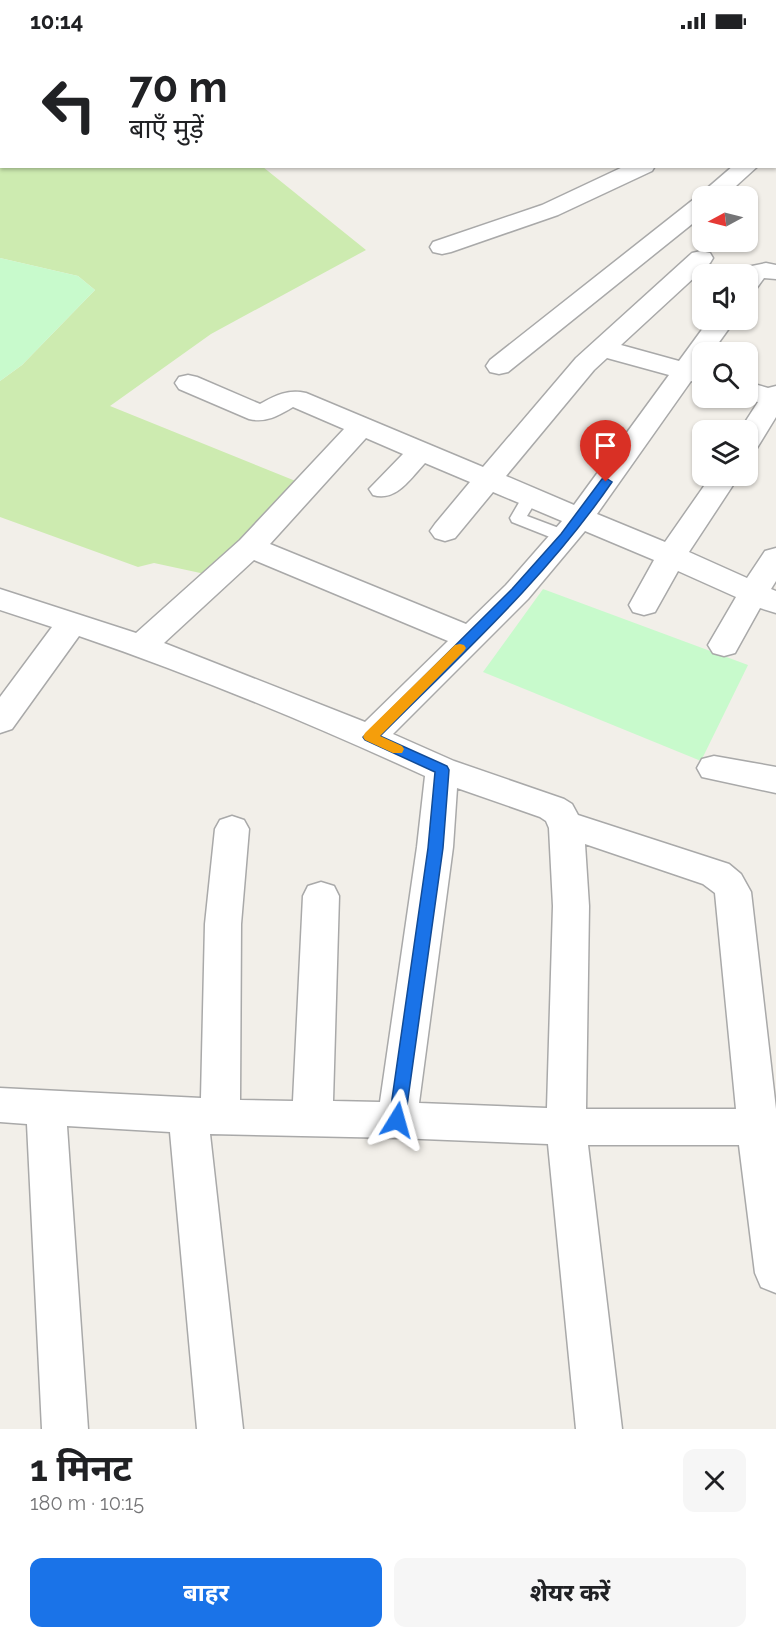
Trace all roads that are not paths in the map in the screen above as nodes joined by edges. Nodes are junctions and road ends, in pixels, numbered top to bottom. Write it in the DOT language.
graph roads {
  1 [pos="640,168"];
  2 [pos="745,168"];
  3 [pos="724,186"];
  4 [pos="692,212"];
  5 [pos="442,248"];
  6 [pos="701,258"];
  7 [pos="758,272"];
  8 [pos="776,272"];
  9 [pos="602,348"];
  10 [pos="499,366"];
  11 [pos="692,372"];
  12 [pos="692,376"];
  13 [pos="188,383"];
  14 [pos="758,393"];
  15 [pos="775,398"];
  16 [pos="758,425"];
  17 [pos="362,426"];
  18 [pos="422,451"];
  19 [pos="488,479"];
  20 [pos="718,486"];
  21 [pos="383,489"];
  22 [pos="572,528"];
  23 [pos="445,531"];
  24 [pos="250,547"];
  25 [pos="670,556"];
  26 [pos="776,558"];
  27 [pos="764,598"];
  28 [pos="0,599"];
  29 [pos="644,605"];
  30 [pos="72,623"];
  31 [pos="471,638"];
  32 [pos="724,645"];
  33 [pos="141,646"];
  34 [pos="0,721"];
  35 [pos="370,737"];
  36 [pos="714,768"];
  37 [pos="442,770"];
  38 [pos="776,780"];
  39 [pos="565,824"];
  40 [pos="232,829"];
  41 [pos="321,897"];
  42 [pos="0,1105"];
  43 [pos="46,1107"];
  44 [pos="204,1116"];
  45 [pos="312,1119"];
  46 [pos="397,1120"];
  47 [pos="566,1127"];
  48 [pos="766,1127"];
  49 [pos="776,1273"];
  50 [pos="65,1429"];
  51 [pos="220,1429"];
  52 [pos="599,1429"];
  1 -- 5 [label="street"];
  2 -- 3 [label="street"];
  4 -- 10 [label="street"];
  6 -- 9 [label="street"];
  7 -- 8 [label="street"];
  9 -- 11 [label="street"];
  9 -- 19 [label="street"];
  12 -- 22 [label="street"];
  13 -- 17 [label="street"];
  14 -- 15 [label="street"];
  15 -- 16 [label="street"];
  17 -- 18 [label="street"];
  17 -- 24 [label="street"];
  18 -- 19 [label="street"];
  18 -- 21 [label="street"];
  19 -- 22 [label="street"];
  19 -- 23 [label="street"];
  20 -- 25 [label="street"];
  22 -- 25 [label="street"];
  22 -- 31 [label="street"];
  24 -- 31 [label="street"];
  24 -- 33 [label="street"];
  25 -- 27 [label="street"];
  25 -- 29 [label="street"];
  26 -- 27 [label="street"];
  27 -- 32 [label="street"];
  28 -- 30 [label="street"];
  30 -- 33 [label="street"];
  30 -- 34 [label="street"];
  31 -- 35 [label="street"];
  33 -- 35 [label="street"];
  35 -- 37 [label="street"];
  36 -- 38 [label="street"];
  37 -- 39 [label="street"];
  37 -- 46 [label="street"];
  39 -- 47 [label="street"];
  39 -- 48 [label="street"];
  40 -- 44 [label="street"];
  41 -- 45 [label="street"];
  42 -- 43 [label="street"];
  43 -- 44 [label="street"];
  43 -- 50 [label="street"];
  44 -- 45 [label="street"];
  44 -- 51 [label="street"];
  45 -- 46 [label="street"];
  46 -- 47 [label="street"];
  47 -- 48 [label="street"];
  47 -- 52 [label="street"];
  48 -- 49 [label="street"];
}
